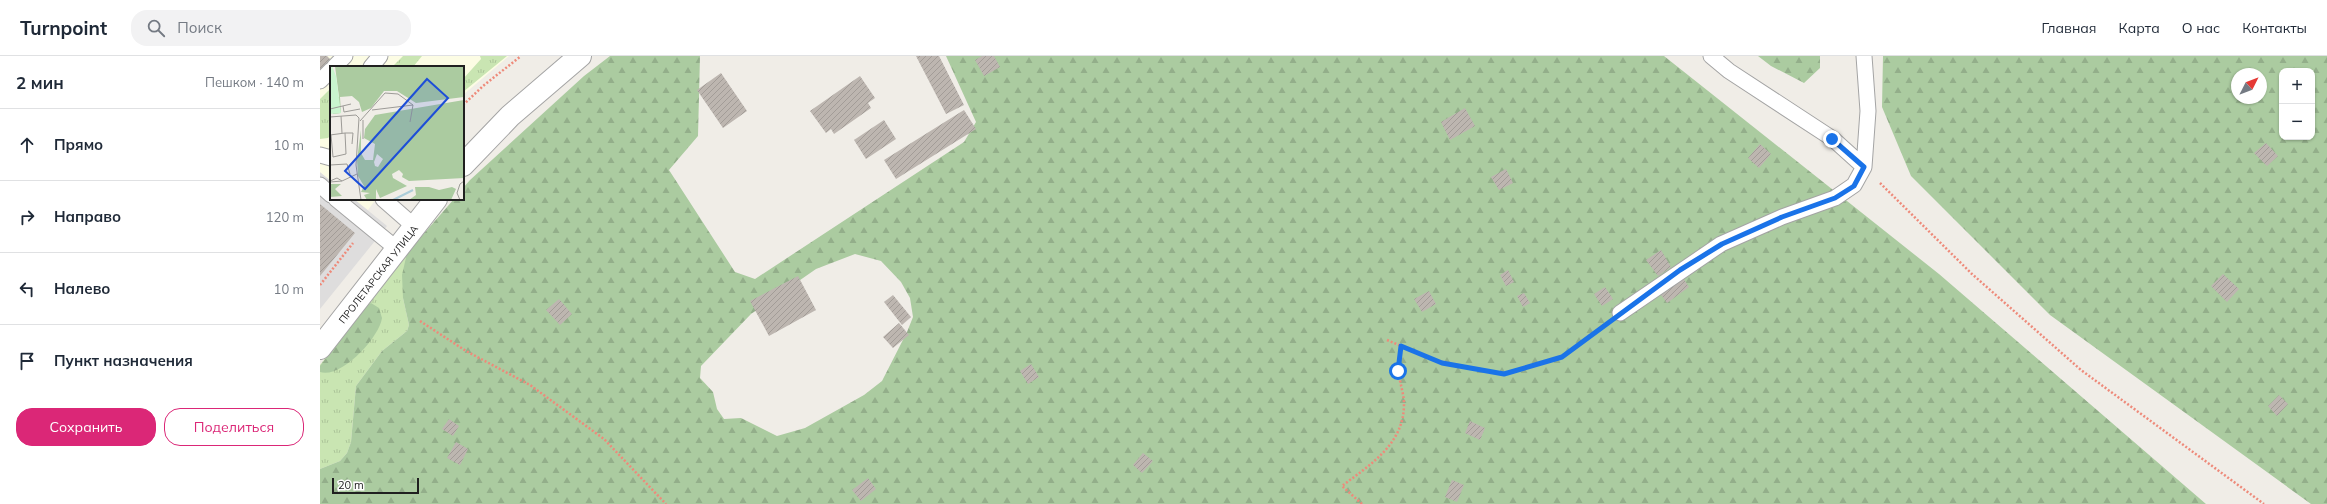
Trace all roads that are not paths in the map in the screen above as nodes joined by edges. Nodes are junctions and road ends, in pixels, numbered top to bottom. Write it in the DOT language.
graph roads {
  1 [pos="345,56"];
  2 [pos="380,56"];
  3 [pos="580,56"];
  4 [pos="1712,56"];
  5 [pos="1864,56"];
  6 [pos="335,66"];
  7 [pos="372,66"];
  8 [pos="330,71"];
  9 [pos="320,81"];
  10 [pos="320,155"];
  11 [pos="330,158"];
  12 [pos="464,164"];
  13 [pos="1864,167"];
  14 [pos="320,185"];
  15 [pos="330,194"];
  16 [pos="337,200"];
  17 [pos="384,200"];
  18 [pos="435,200"];
  19 [pos="415,226"];
  20 [pos="397,249"];
  21 [pos="1620,313"];
  22 [pos="320,348"];
  1 -- 6 [label="lane"];
  2 -- 7 [label="lane"];
  3 -- 12 [label="street"];
  4 -- 13 [label="lane"];
  5 -- 13 [label="lane"];
  8 -- 9 [label="lane"];
  10 -- 11 [label="lane"];
  13 -- 21 [label="lane"];
  14 -- 15 [label="lane"];
  16 -- 20 [label="lane"];
  17 -- 19 [label="lane"];
  18 -- 19 [label="street, ПРОЛЕТАРСКАЯ УЛИЦА"];
  19 -- 20 [label="street, ПРОЛЕТАРСКАЯ УЛИЦА"];
  20 -- 22 [label="street, ПРОЛЕТАРСКАЯ УЛИЦА"];
}
